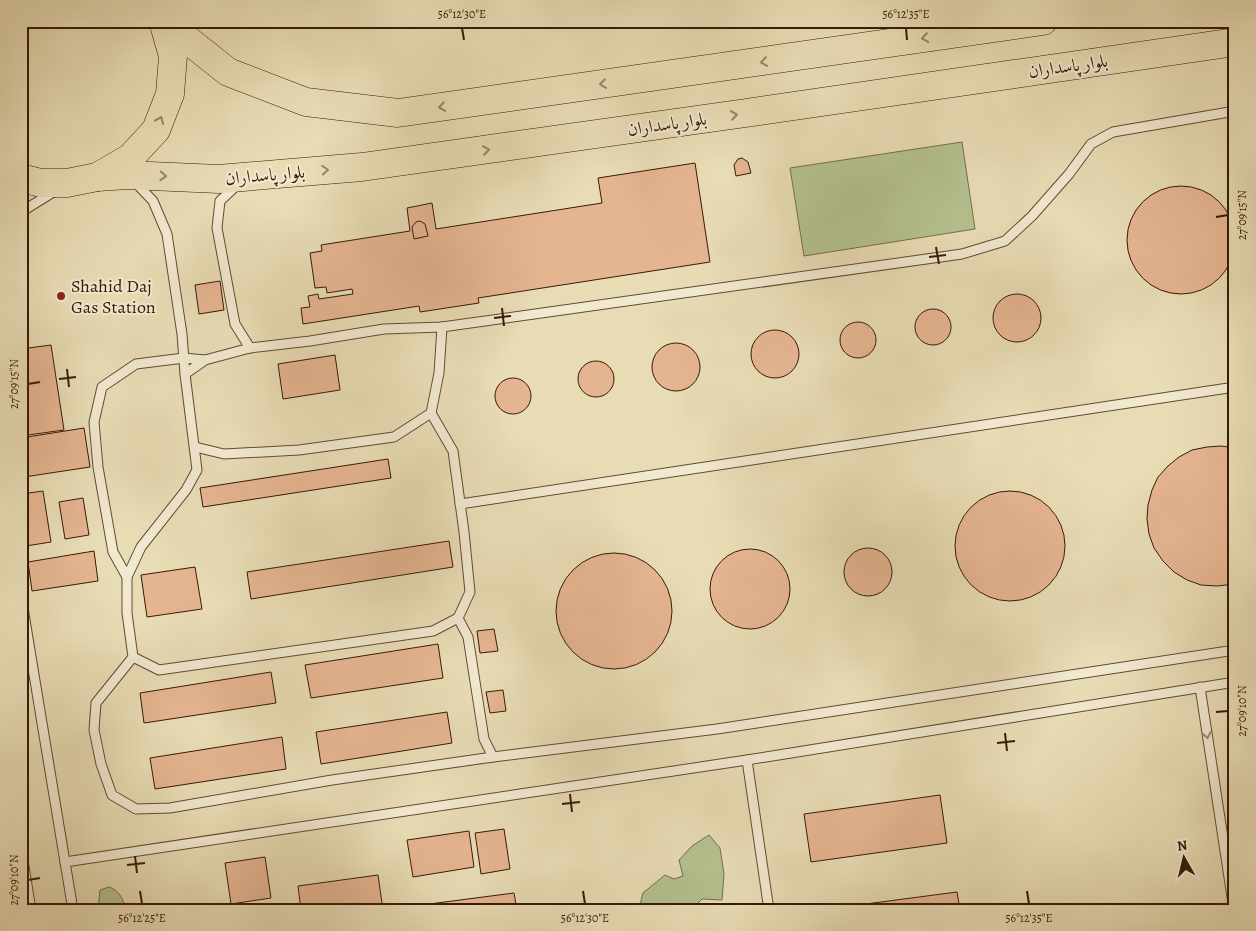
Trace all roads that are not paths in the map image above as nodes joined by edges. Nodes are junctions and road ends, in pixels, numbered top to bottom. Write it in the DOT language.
graph roads {
  1 [pos="164,21"];
  2 [pos="1042,21"];
  3 [pos="1235,42"];
  4 [pos="1235,111"];
  5 [pos="128,174"];
  6 [pos="253,176"];
  7 [pos="97,177"];
  8 [pos="21,178"];
  9 [pos="67,184"];
  10 [pos="21,212"];
  11 [pos="442,327"];
  12 [pos="250,348"];
  13 [pos="184,358"];
  14 [pos="205,360"];
  15 [pos="185,374"];
  16 [pos="1235,387"];
  17 [pos="432,413"];
  18 [pos="195,447"];
  19 [pos="460,504"];
  20 [pos="128,576"];
  21 [pos="21,596"];
  22 [pos="458,618"];
  23 [pos="1235,650"];
  24 [pos="133,657"];
  25 [pos="1233,682"];
  26 [pos="1200,687"];
  27 [pos="1235,701"];
  28 [pos="493,757"];
  29 [pos="747,760"];
  30 [pos="21,847"];
  31 [pos="65,862"];
  32 [pos="31,910"];
  33 [pos="73,910"];
  34 [pos="769,910"];
  35 [pos="1234,910"];
  2 -- 1 [label="highway, one-way"];
  7 -- 1 [label="highway, one-way"];
  6 -- 3 [label="highway, بلوار پاسداران, one-way"];
  4 -- 11 [label="lane"];
  5 -- 6 [label="highway, بلوار پاسداران, one-way"];
  5 -- 7 [label="highway, بلوار پاسداران"];
  5 -- 13 [label="lane"];
  6 -- 12 [label="lane"];
  7 -- 9 [label="highway"];
  8 -- 9 [label="highway"];
  9 -- 10 [label="lane"];
  11 -- 12 [label="lane"];
  11 -- 17 [label="lane"];
  12 -- 14 [label="lane"];
  13 -- 14 [label="lane"];
  13 -- 15 [label="lane"];
  13 -- 20 [label="lane"];
  14 -- 15 [label="lane"];
  15 -- 18 [label="lane"];
  16 -- 19 [label="lane"];
  17 -- 18 [label="lane"];
  17 -- 19 [label="lane"];
  18 -- 20 [label="lane"];
  19 -- 22 [label="lane"];
  20 -- 24 [label="lane"];
  21 -- 31 [label="lane"];
  22 -- 24 [label="lane"];
  22 -- 28 [label="lane"];
  23 -- 28 [label="lane"];
  24 -- 28 [label="lane"];
  25 -- 26 [label="lane"];
  25 -- 27 [label="lane"];
  26 -- 29 [label="lane"];
  26 -- 35 [label="lane, one-way"];
  29 -- 31 [label="lane"];
  29 -- 34 [label="lane"];
  30 -- 32 [label="lane"];
  31 -- 33 [label="lane"];
}
